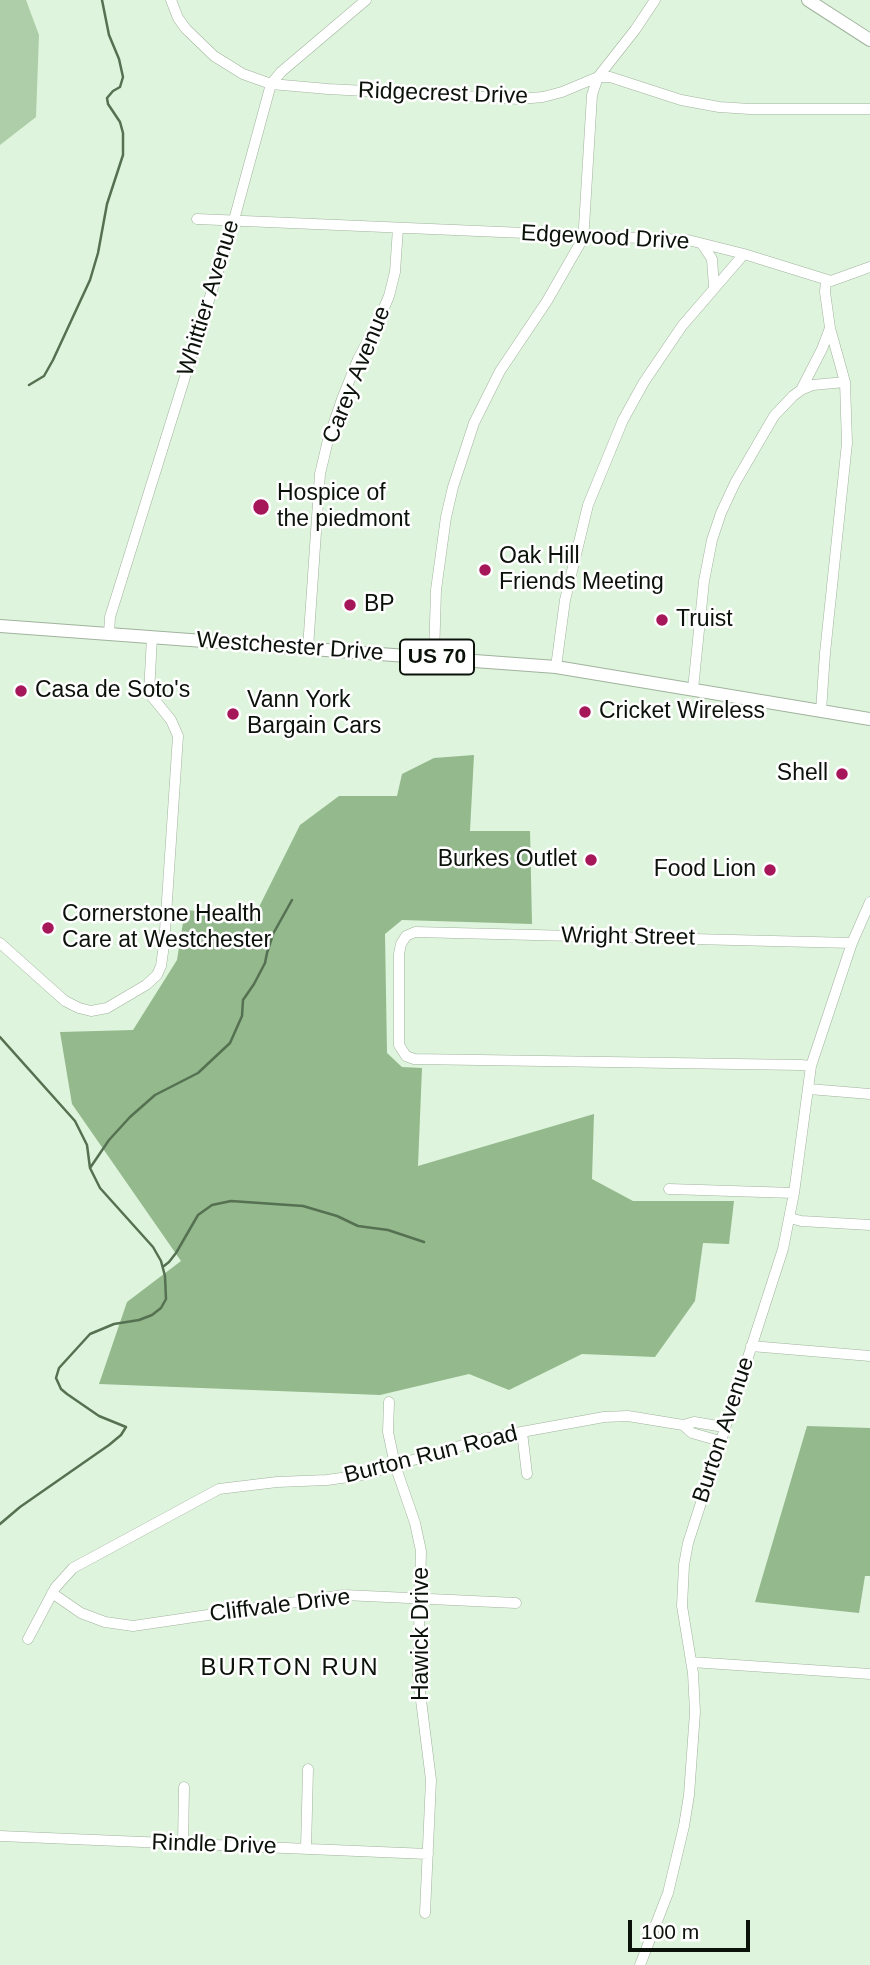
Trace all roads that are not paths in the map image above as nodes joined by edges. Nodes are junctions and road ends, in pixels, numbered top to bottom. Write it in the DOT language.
graph roads {
  1 [pos="171,0"];
  2 [pos="347,0"];
  3 [pos="366,0"];
  4 [pos="655,0"];
  5 [pos="808,0"];
  6 [pos="357,6"];
  7 [pos="870,40"];
  8 [pos="598,77"];
  9 [pos="271,84"];
  10 [pos="870,109"];
  11 [pos="197,219"];
  12 [pos="234,220"];
  13 [pos="398,228"];
  14 [pos="582,236"];
  15 [pos="702,244"];
  16 [pos="744,254"];
  17 [pos="870,268"];
  18 [pos="826,280"];
  19 [pos="714,287"];
  20 [pos="830,328"];
  21 [pos="845,382"];
  22 [pos="801,390"];
  23 [pos="0,626"];
  24 [pos="109,634"];
  25 [pos="152,637"];
  26 [pos="308,648"];
  27 [pos="434,657"];
  28 [pos="556,667"];
  29 [pos="693,689"];
  30 [pos="821,711"];
  31 [pos="870,719"];
  32 [pos="870,902"];
  33 [pos="0,943"];
  34 [pos="852,943"];
  35 [pos="811,1066"];
  36 [pos="809,1089"];
  37 [pos="870,1094"];
  38 [pos="669,1189"];
  39 [pos="794,1193"];
  40 [pos="790,1218"];
  41 [pos="870,1225"];
  42 [pos="751,1346"];
  43 [pos="870,1356"];
  44 [pos="389,1402"];
  45 [pos="683,1425"];
  46 [pos="724,1427"];
  47 [pos="522,1432"];
  48 [pos="720,1441"];
  49 [pos="395,1465"];
  50 [pos="527,1474"];
  51 [pos="52,1593"];
  52 [pos="421,1598"];
  53 [pos="516,1603"];
  54 [pos="28,1639"];
  55 [pos="691,1662"];
  56 [pos="870,1674"];
  57 [pos="308,1769"];
  58 [pos="184,1787"];
  59 [pos="0,1836"];
  60 [pos="183,1844"];
  61 [pos="306,1849"];
  62 [pos="428,1854"];
  63 [pos="425,1913"];
  64 [pos="640,1965"];
  1 -- 9 [label="street, Ridgecrest Drive"];
  2 -- 6 [label="street"];
  3 -- 6 [label="street, Whittier Avenue"];
  4 -- 8 [label="street"];
  5 -- 7 [label="main road"];
  6 -- 9 [label="street, Whittier Avenue"];
  8 -- 9 [label="street, Ridgecrest Drive"];
  8 -- 10 [label="street"];
  8 -- 14 [label="street"];
  9 -- 12 [label="street, Whittier Avenue"];
  11 -- 12 [label="street, Edgewood Drive"];
  12 -- 13 [label="street, Edgewood Drive"];
  12 -- 24 [label="street, Whittier Avenue"];
  13 -- 14 [label="street, Edgewood Drive"];
  13 -- 26 [label="street, Carey Avenue"];
  14 -- 15 [label="street, Edgewood Drive"];
  14 -- 27 [label="street"];
  15 -- 16 [label="street, Edgewood Drive"];
  15 -- 19 [label="street"];
  16 -- 18 [label="street, Edgewood Drive"];
  16 -- 19 [label="street"];
  17 -- 18 [label="street"];
  18 -- 20 [label="street"];
  19 -- 28 [label="street"];
  20 -- 21 [label="street"];
  20 -- 22 [label="street"];
  21 -- 22 [label="street"];
  21 -- 30 [label="street"];
  22 -- 29 [label="street"];
  23 -- 24 [label="main road, Westchester Drive / US 70"];
  24 -- 25 [label="main road, Westchester Drive / US 70"];
  25 -- 26 [label="main road, Westchester Drive / US 70"];
  25 -- 33 [label="street"];
  26 -- 27 [label="main road, Westchester Drive / US 70"];
  27 -- 28 [label="main road, Westchester Drive / US 70"];
  28 -- 29 [label="main road, Westchester Drive / US 70"];
  29 -- 30 [label="main road, Westchester Drive / US 70"];
  30 -- 31 [label="main road, Westchester Drive / US 70"];
  32 -- 34 [label="street, Burton Avenue"];
  34 -- 35 [label="street, Burton Avenue"];
  34 -- 35 [label="street, Wright Street"];
  35 -- 36 [label="street, Burton Avenue"];
  36 -- 37 [label="street"];
  36 -- 39 [label="street, Burton Avenue"];
  38 -- 39 [label="street"];
  39 -- 40 [label="street, Burton Avenue"];
  40 -- 41 [label="street"];
  40 -- 42 [label="street, Burton Avenue"];
  42 -- 43 [label="street"];
  42 -- 46 [label="street, Burton Avenue"];
  44 -- 49 [label="street, Hawick Drive"];
  45 -- 46 [label="street, Burton Run Road"];
  45 -- 47 [label="street, Burton Run Road"];
  45 -- 48 [label="street, Burton Run Road"];
  46 -- 48 [label="street, Burton Avenue"];
  47 -- 49 [label="street, Burton Run Road"];
  47 -- 50 [label="street"];
  48 -- 55 [label="street, Burton Avenue"];
  49 -- 51 [label="street, Burton Run Road"];
  49 -- 52 [label="street, Hawick Drive"];
  51 -- 52 [label="street, Cliffvale Drive"];
  51 -- 54 [label="street, Burton Run Road"];
  52 -- 53 [label="street, Cliffvale Drive"];
  52 -- 62 [label="street, Hawick Drive"];
  55 -- 56 [label="street"];
  55 -- 64 [label="street, Burton Avenue"];
  57 -- 61 [label="street"];
  58 -- 60 [label="street"];
  59 -- 60 [label="street, Rindle Drive"];
  60 -- 61 [label="street, Rindle Drive"];
  61 -- 62 [label="street, Rindle Drive"];
  62 -- 63 [label="street, Hawick Drive"];
}
